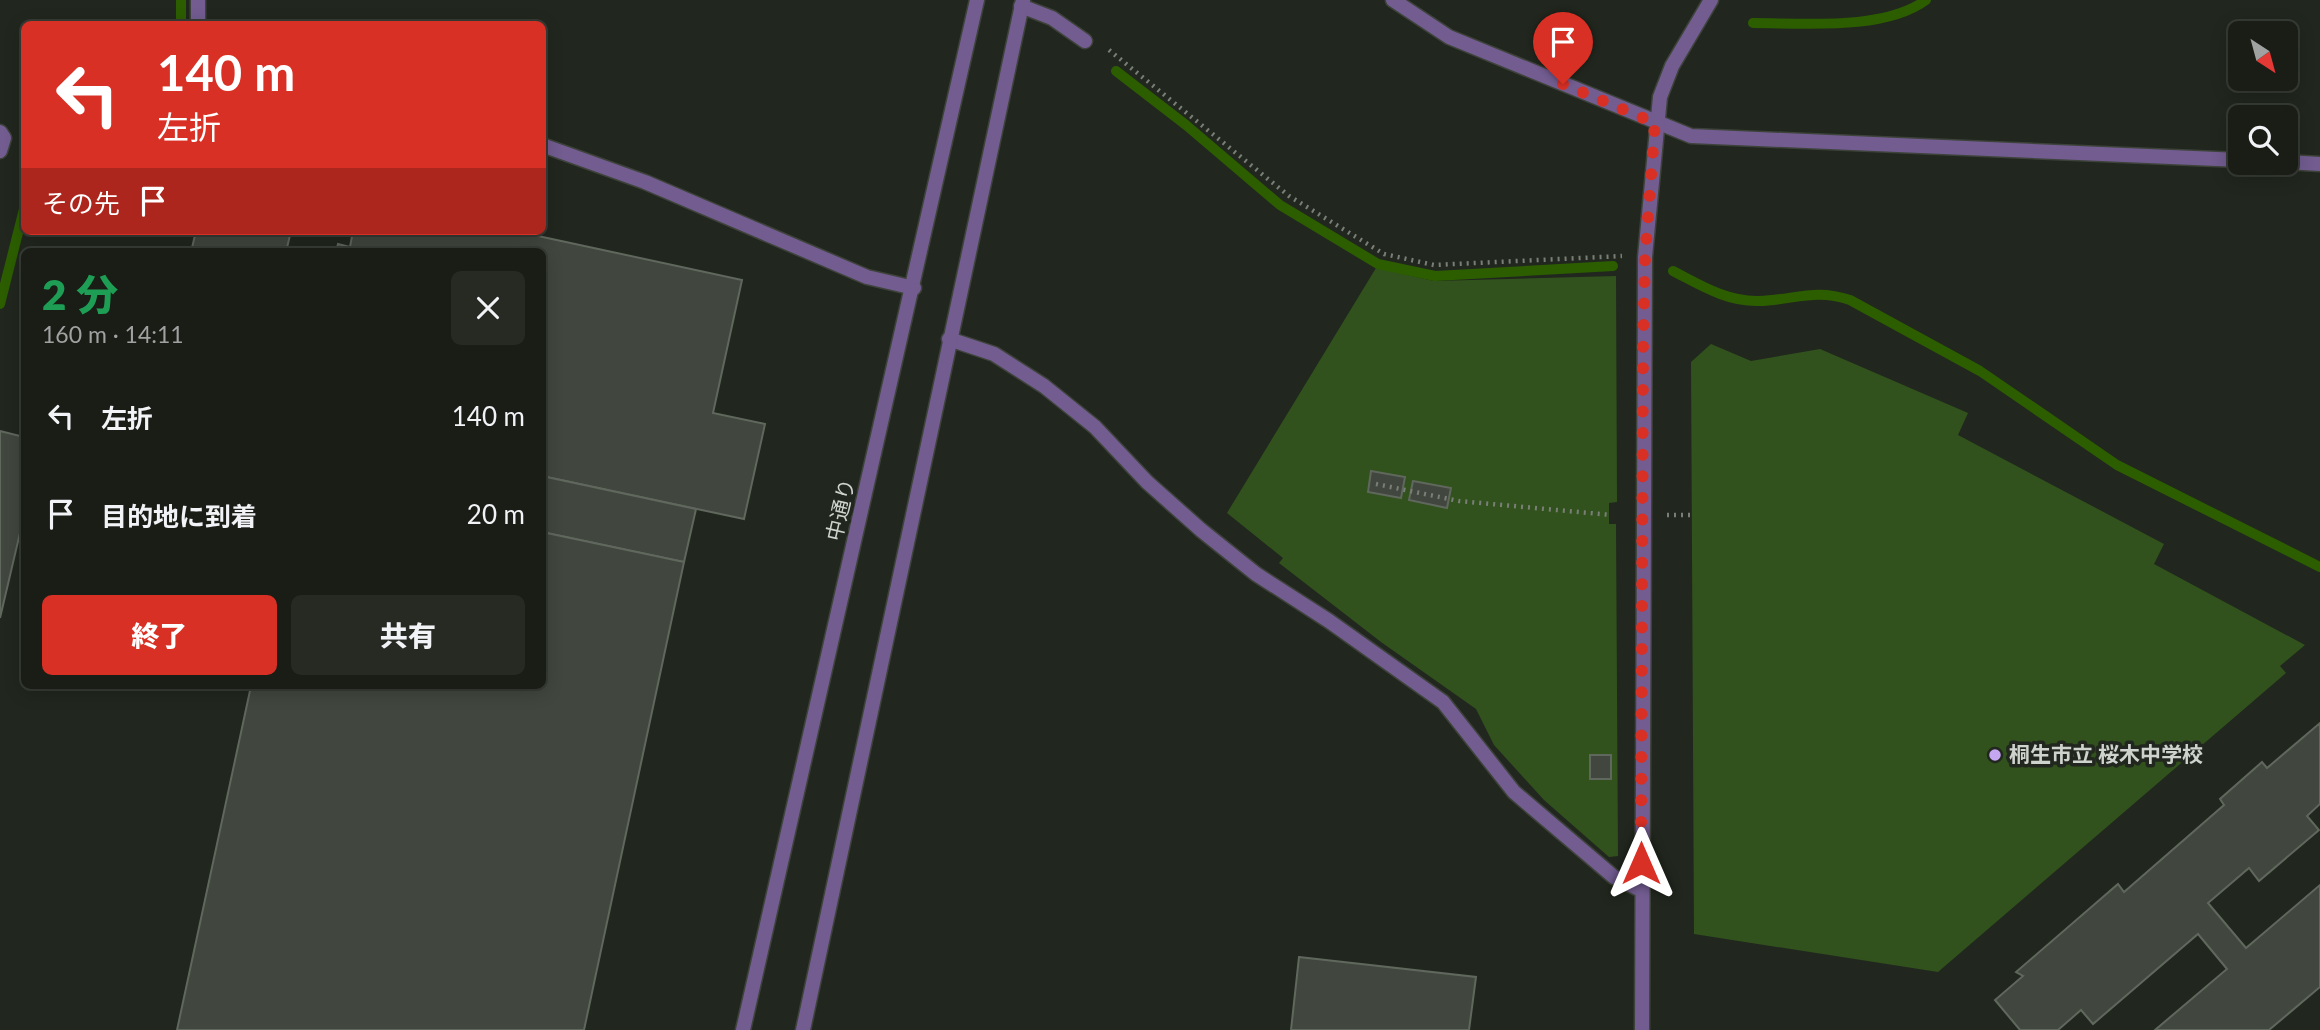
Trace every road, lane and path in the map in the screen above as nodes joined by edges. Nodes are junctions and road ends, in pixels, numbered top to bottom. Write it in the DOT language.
graph roads {
  1 [pos="198,0"];
  2 [pos="977,0"];
  3 [pos="1393,0"];
  4 [pos="1711,0"];
  5 [pos="1022,3"];
  6 [pos="198,21"];
  7 [pos="1085,41"];
  8 [pos="1655,123"];
  9 [pos="0,132"];
  10 [pos="546,146"];
  11 [pos="0,151"];
  12 [pos="2228,160"];
  13 [pos="2298,163"];
  14 [pos="2320,164"];
  15 [pos="1645,257"];
  16 [pos="914,288"];
  17 [pos="949,339"];
  18 [pos="1376,484"];
  19 [pos="1611,515"];
  20 [pos="1663,515"];
  21 [pos="1692,515"];
  22 [pos="1641,890"];
  23 [pos="743,1030"];
  24 [pos="803,1030"];
  25 [pos="1642,1030"];
  1 -- 6 [label="street"];
  2 -- 16 [label="street, 中通り"];
  3 -- 8 [label="street"];
  4 -- 8 [label="street"];
  5 -- 7 [label="street"];
  5 -- 17 [label="street"];
  7 -- 15 [label="path"];
  8 -- 12 [label="street"];
  8 -- 15 [label="street"];
  9 -- 11 [label="street"];
  10 -- 16 [label="street"];
  13 -- 14 [label="street"];
  15 -- 22 [label="street"];
  16 -- 23 [label="street, 中通り"];
  17 -- 22 [label="street"];
  17 -- 24 [label="street"];
  18 -- 19 [label="path"];
  20 -- 21 [label="path"];
  22 -- 25 [label="street"];
}
